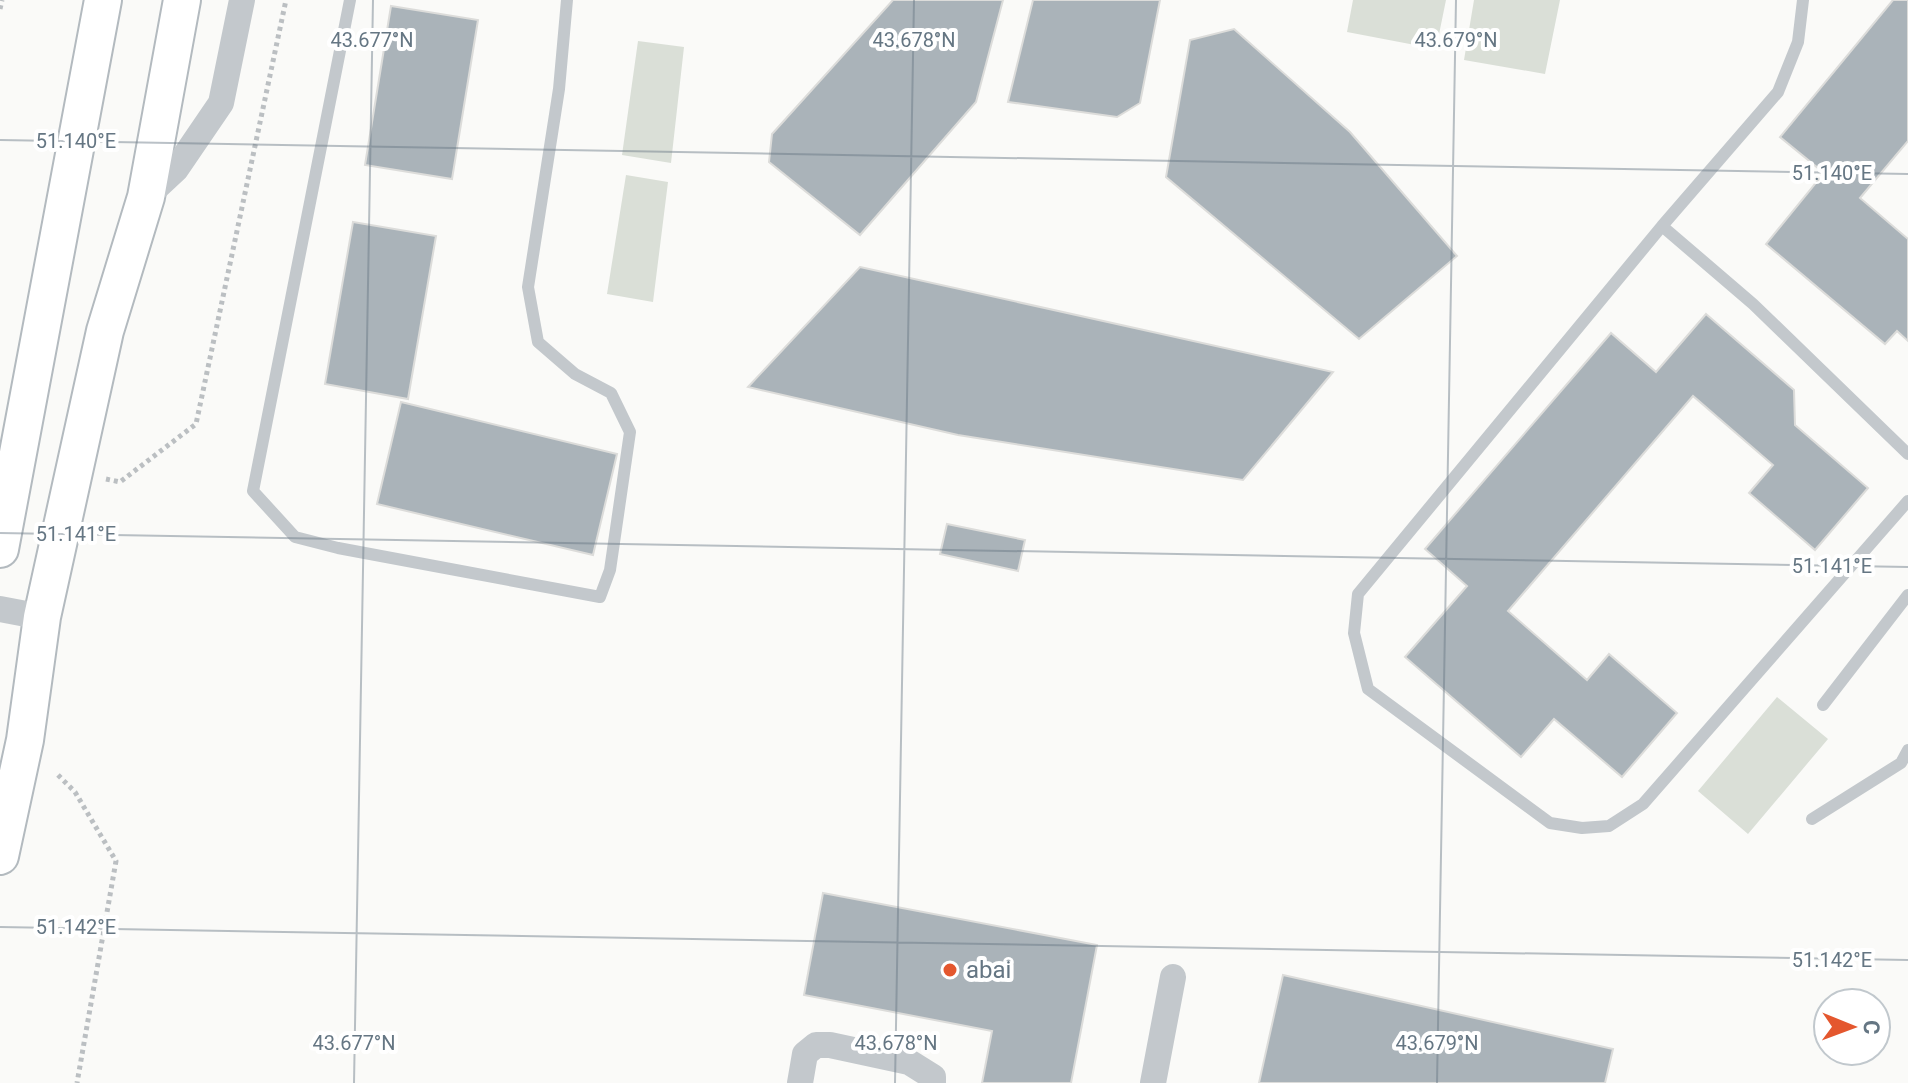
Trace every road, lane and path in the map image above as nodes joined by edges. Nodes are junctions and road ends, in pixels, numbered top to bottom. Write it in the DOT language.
graph roads {
  1 [pos="2,0"];
  2 [pos="103,0"];
  3 [pos="182,0"];
  4 [pos="242,0"];
  5 [pos="286,0"];
  6 [pos="350,0"];
  7 [pos="567,0"];
  8 [pos="1803,0"];
  9 [pos="0,9"];
  10 [pos="146,197"];
  11 [pos="1662,226"];
  12 [pos="1908,454"];
  13 [pos="98,478"];
  14 [pos="1908,501"];
  15 [pos="0,549"];
  16 [pos="1908,595"];
  17 [pos="0,609"];
  18 [pos="42,617"];
  19 [pos="1823,705"];
  20 [pos="1908,750"];
  21 [pos="58,775"];
  22 [pos="1812,819"];
  23 [pos="0,856"];
  24 [pos="1173,977"];
  25 [pos="77,1083"];
  26 [pos="800,1083"];
  27 [pos="933,1083"];
  28 [pos="1153,1083"];
  1 -- 9 [label="path"];
  2 -- 15 [label="main road"];
  3 -- 10 [label="main road"];
  4 -- 10 [label="street"];
  5 -- 13 [label="path"];
  6 -- 7 [label="lane"];
  8 -- 11 [label="lane"];
  10 -- 18 [label="main road"];
  11 -- 12 [label="lane"];
  11 -- 14 [label="lane"];
  16 -- 19 [label="lane"];
  17 -- 18 [label="street"];
  18 -- 23 [label="main road"];
  20 -- 22 [label="lane"];
  21 -- 25 [label="path"];
  24 -- 28 [label="street"];
  26 -- 27 [label="street"];
}
